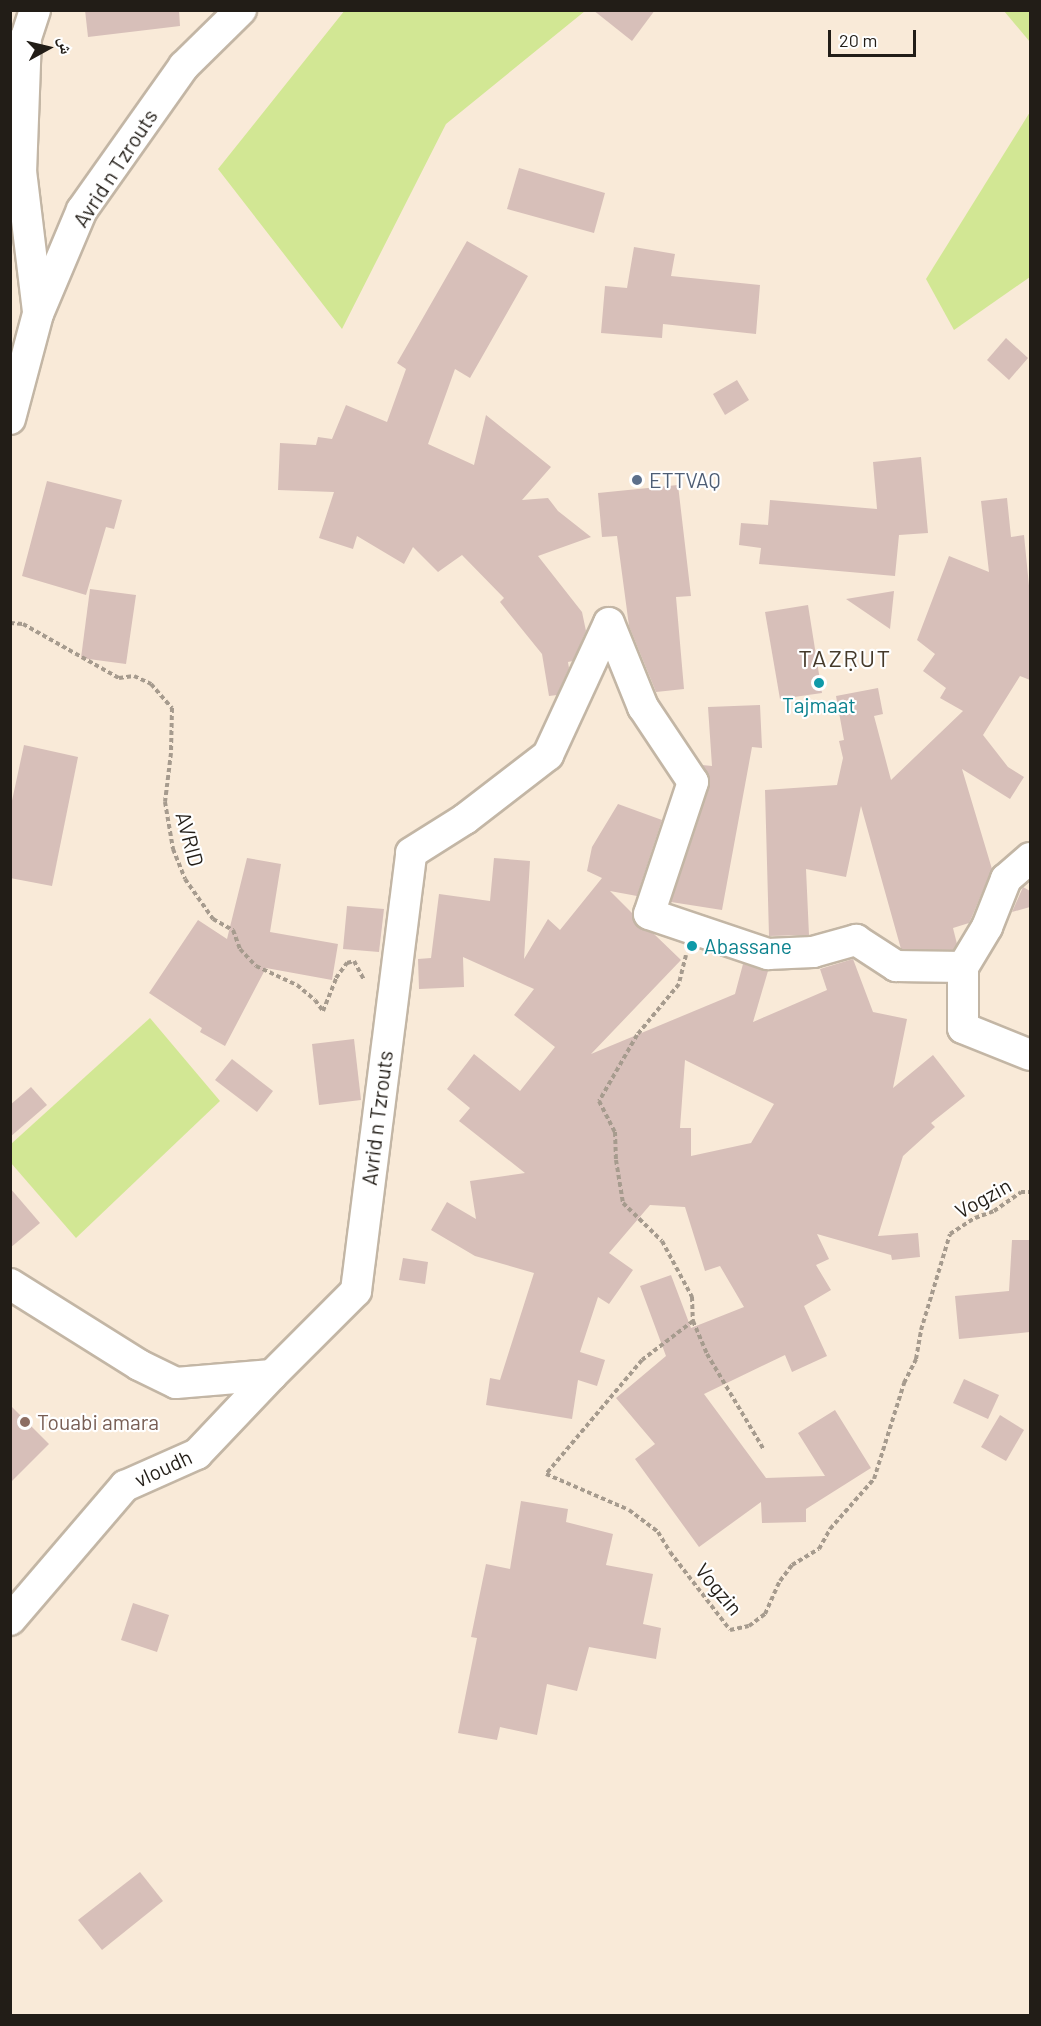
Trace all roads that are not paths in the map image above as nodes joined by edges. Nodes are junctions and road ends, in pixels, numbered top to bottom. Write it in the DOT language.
graph roads {
  1 [pos="35,10"];
  2 [pos="241,10"];
  3 [pos="38,314"];
  4 [pos="10,419"];
  5 [pos="1030,858"];
  6 [pos="963,968"];
  7 [pos="1030,1054"];
  8 [pos="10,1284"];
  9 [pos="272,1375"];
  10 [pos="10,1620"];
  1 -- 3 [label="street"];
  2 -- 3 [label="street, Avrid n Tzrouts"];
  3 -- 4 [label="street, Avrid n Tzrouts"];
  5 -- 6 [label="street"];
  6 -- 7 [label="street"];
  6 -- 9 [label="street, Avrid n Tzrouts"];
  8 -- 9 [label="street"];
  9 -- 10 [label="street, vloudh"];
}
